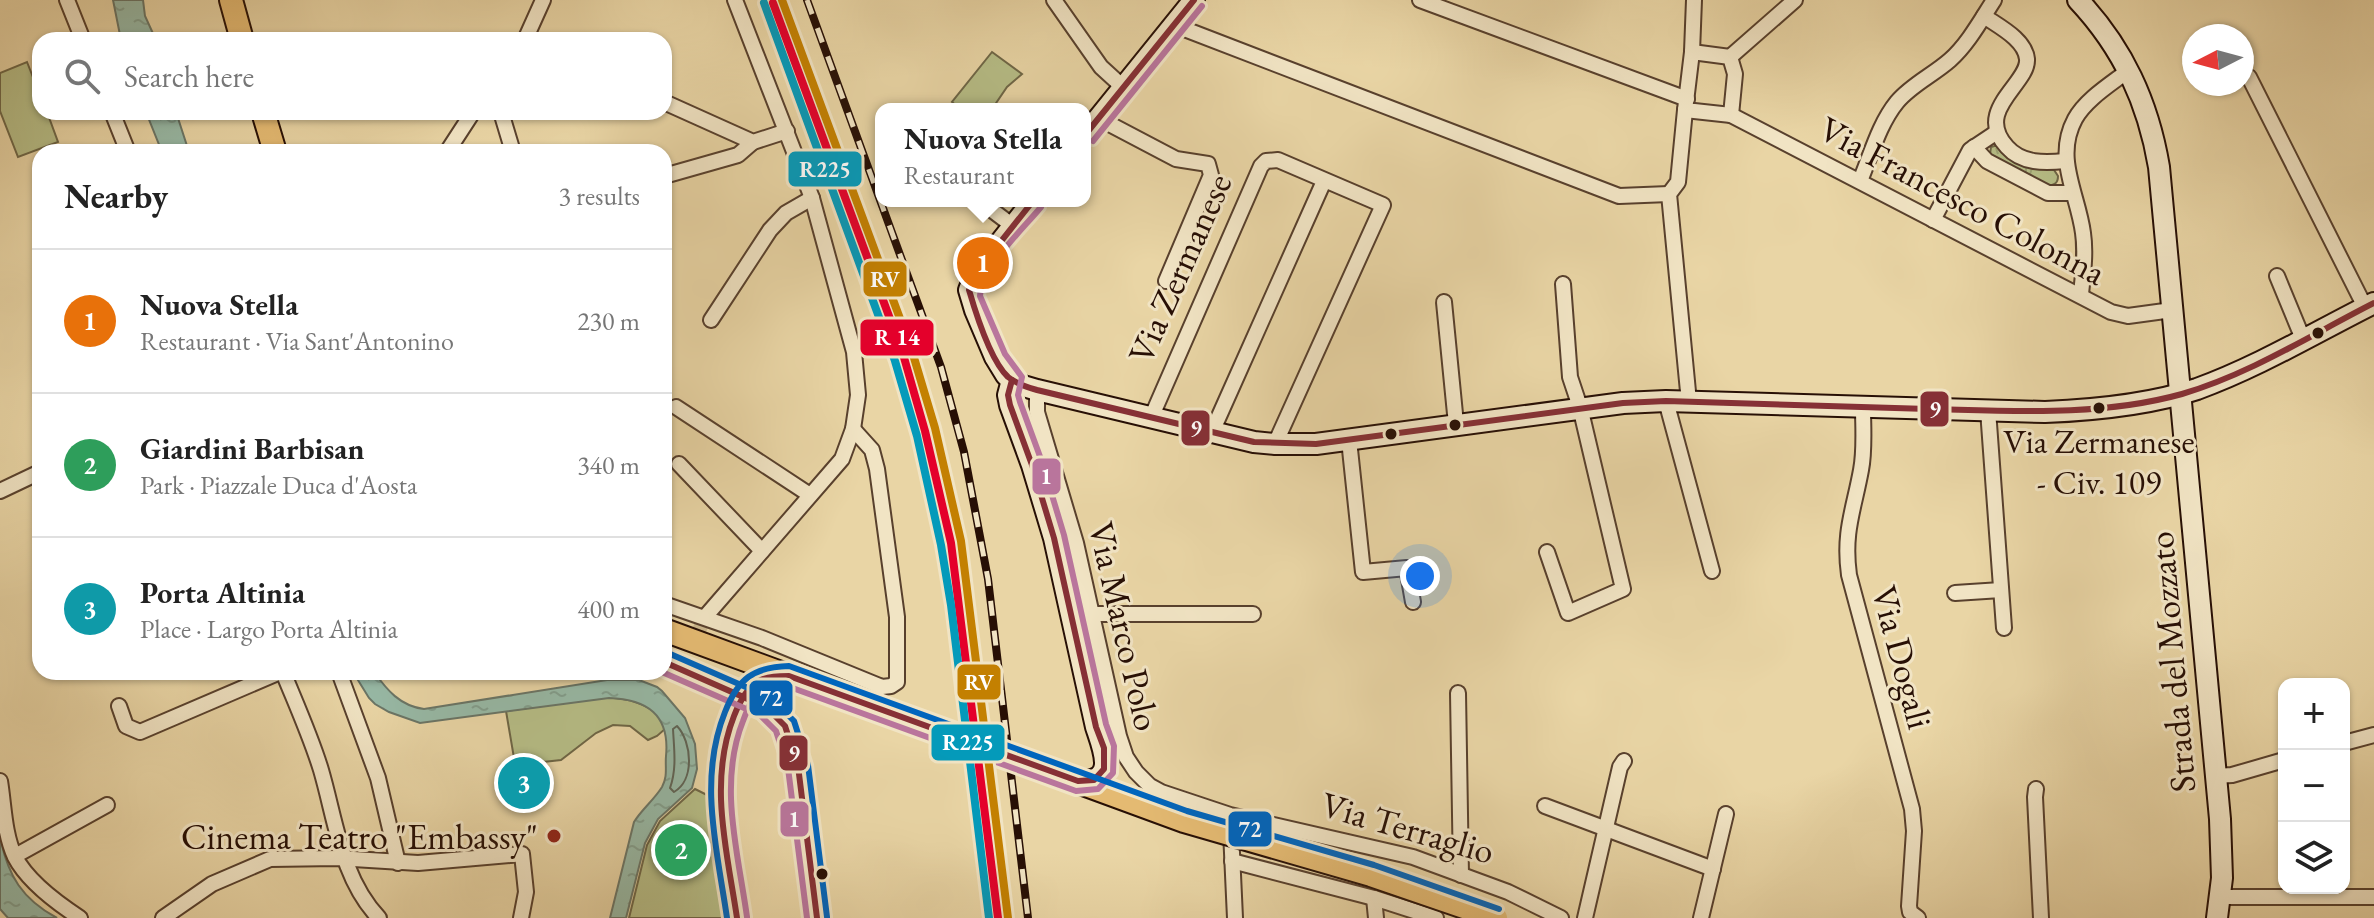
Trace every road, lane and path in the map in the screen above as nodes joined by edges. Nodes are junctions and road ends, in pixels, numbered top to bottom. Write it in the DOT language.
graph roads {
  1 [pos="67,0"];
  2 [pos="231,0"];
  3 [pos="543,0"];
  4 [pos="735,0"];
  5 [pos="1054,0"];
  6 [pos="1194,0"];
  7 [pos="1420,0"];
  8 [pos="1694,0"];
  9 [pos="1795,0"];
  10 [pos="1994,0"];
  11 [pos="2078,0"];
  12 [pos="1984,16"];
  13 [pos="1174,25"];
  14 [pos="80,32"];
  15 [pos="240,32"];
  16 [pos="529,32"];
  17 [pos="1692,52"];
  18 [pos="1730,57"];
  19 [pos="2129,70"];
  20 [pos="2254,86"];
  21 [pos="1124,88"];
  22 [pos="1686,104"];
  23 [pos="672,106"];
  24 [pos="1731,115"];
  25 [pos="1098,118"];
  26 [pos="115,120"];
  27 [pos="265,120"];
  28 [pos="468,120"];
  29 [pos="503,120"];
  30 [pos="1091,127"];
  31 [pos="787,131"];
  32 [pos="1997,132"];
  33 [pos="753,142"];
  34 [pos="125,144"];
  35 [pos="273,144"];
  36 [pos="452,144"];
  37 [pos="511,144"];
  38 [pos="1974,147"];
  39 [pos="2065,161"];
  40 [pos="672,174"];
  41 [pos="1324,181"];
  42 [pos="1860,181"];
  43 [pos="2072,193"];
  44 [pos="1669,194"];
  45 [pos="812,198"];
  46 [pos="988,207"];
  47 [pos="1028,207"];
  48 [pos="1933,220"];
  49 [pos="1013,226"];
  50 [pos="2277,276"];
  51 [pos="1166,281"];
  52 [pos="1563,284"];
  53 [pos="2081,294"];
  54 [pos="1444,302"];
  55 [pos="2370,305"];
  56 [pos="2172,310"];
  57 [pos="711,320"];
  58 [pos="2303,339"];
  59 [pos="1012,380"];
  60 [pos="1037,390"];
  61 [pos="2179,393"];
  62 [pos="1666,401"];
  63 [pos="1689,402"];
  64 [pos="676,407"];
  65 [pos="1580,407"];
  66 [pos="1863,407"];
  67 [pos="1988,410"];
  68 [pos="1151,418"];
  69 [pos="1456,424"];
  70 [pos="853,429"];
  71 [pos="1212,432"];
  72 [pos="1349,440"];
  73 [pos="1275,444"];
  74 [pos="679,464"];
  75 [pos="32,476"];
  76 [pos="0,491"];
  77 [pos="810,495"];
  78 [pos="762,551"];
  79 [pos="1547,552"];
  80 [pos="1712,571"];
  81 [pos="2001,590"];
  82 [pos="1955,593"];
  83 [pos="1413,602"];
  84 [pos="672,607"];
  85 [pos="1092,614"];
  86 [pos="1253,614"];
  87 [pos="705,617"];
  88 [pos="2004,628"];
  89 [pos="672,633"];
  90 [pos="673,666"];
  91 [pos="789,676"];
  92 [pos="263,680"];
  93 [pos="285,680"];
  94 [pos="342,680"];
  95 [pos="1458,693"];
  96 [pos="119,706"];
  97 [pos="2374,735"];
  98 [pos="2350,741"];
  99 [pos="1624,761"];
  100 [pos="2278,762"];
  101 [pos="2216,776"];
  102 [pos="0,781"];
  103 [pos="1078,781"];
  104 [pos="2036,789"];
  105 [pos="107,805"];
  106 [pos="1545,806"];
  107 [pos="1726,814"];
  108 [pos="1230,815"];
  109 [pos="1606,829"];
  110 [pos="15,856"];
  111 [pos="345,860"];
  112 [pos="1232,861"];
  113 [pos="398,863"];
  114 [pos="1713,869"];
  115 [pos="1461,875"];
  116 [pos="2221,897"];
  117 [pos="2374,897"];
  118 [pos="1374,898"];
  119 [pos="168,914"];
  120 [pos="80,918"];
  121 [pos="379,918"];
  122 [pos="521,918"];
  123 [pos="737,918"];
  124 [pos="817,918"];
  125 [pos="1235,918"];
  126 [pos="1376,918"];
  127 [pos="1436,918"];
  128 [pos="1496,918"];
  129 [pos="1561,918"];
  130 [pos="1585,918"];
  131 [pos="1701,918"];
  132 [pos="1918,918"];
  133 [pos="2041,918"];
  134 [pos="2217,918"];
  1 -- 14 [label="street"];
  2 -- 15 [label="main road"];
  3 -- 16 [label="street"];
  4 -- 31 [label="street"];
  5 -- 21 [label="street"];
  6 -- 13 [label="street"];
  7 -- 22 [label="street"];
  8 -- 17 [label="street"];
  9 -- 18 [label="street"];
  10 -- 12 [label="street"];
  11 -- 19 [label="street, Strada del Mozzato"];
  12 -- 32 [label="street"];
  12 -- 42 [label="street"];
  13 -- 21 [label="street"];
  13 -- 44 [label="street"];
  17 -- 18 [label="street"];
  17 -- 22 [label="street"];
  18 -- 24 [label="street"];
  19 -- 39 [label="street"];
  19 -- 56 [label="street, Strada del Mozzato"];
  20 -- 55 [label="street, Via Zermanese"];
  21 -- 25 [label="street"];
  22 -- 24 [label="street"];
  22 -- 44 [label="street"];
  23 -- 33 [label="street"];
  24 -- 42 [label="street, Via Francesco Colonna"];
  25 -- 30 [label="street"];
  25 -- 51 [label="street"];
  26 -- 34 [label="street"];
  27 -- 35 [label="main road"];
  28 -- 36 [label="street"];
  29 -- 37 [label="street"];
  31 -- 33 [label="street"];
  31 -- 45 [label="street"];
  32 -- 38 [label="street"];
  32 -- 39 [label="street"];
  33 -- 40 [label="street"];
  38 -- 43 [label="street"];
  38 -- 48 [label="street"];
  39 -- 43 [label="street"];
  41 -- 68 [label="street, Via Zermanese"];
  41 -- 71 [label="street"];
  41 -- 73 [label="street, Via Zermanese"];
  42 -- 48 [label="street, Via Francesco Colonna"];
  43 -- 53 [label="street"];
  44 -- 63 [label="street"];
  45 -- 57 [label="street"];
  45 -- 70 [label="street"];
  46 -- 49 [label="street"];
  47 -- 49 [label="street"];
  48 -- 53 [label="street, Via Francesco Colonna"];
  49 -- 59 [label="street"];
  50 -- 58 [label="street"];
  52 -- 65 [label="street"];
  53 -- 56 [label="street, Via Francesco Colonna"];
  54 -- 69 [label="street"];
  55 -- 58 [label="street, Via Zermanese"];
  56 -- 61 [label="street, Strada del Mozzato"];
  58 -- 61 [label="street, Via Zermanese"];
  59 -- 60 [label="street, Via Zermanese"];
  59 -- 103 [label="street"];
  60 -- 68 [label="street, Via Zermanese"];
  60 -- 85 [label="street, Via Marco Polo"];
  61 -- 67 [label="street, Via Zermanese"];
  61 -- 101 [label="street, Strada del Mozzato"];
  62 -- 63 [label="street, Via Zermanese"];
  62 -- 65 [label="street, Via Zermanese"];
  62 -- 80 [label="street"];
  63 -- 66 [label="street, Via Zermanese"];
  64 -- 77 [label="street"];
  65 -- 69 [label="street, Via Zermanese"];
  65 -- 79 [label="street"];
  66 -- 67 [label="street, Via Zermanese"];
  66 -- 132 [label="street, Via Dogali"];
  67 -- 81 [label="street"];
  68 -- 71 [label="street, Via Zermanese"];
  69 -- 72 [label="street, Via Zermanese"];
  70 -- 77 [label="street"];
  70 -- 87 [label="street"];
  71 -- 73 [label="street, Via Zermanese"];
  72 -- 73 [label="street, Via Zermanese"];
  72 -- 83 [label="street"];
  74 -- 78 [label="street"];
  75 -- 76 [label="street"];
  77 -- 78 [label="street"];
  78 -- 87 [label="street"];
  81 -- 82 [label="street"];
  81 -- 88 [label="street"];
  84 -- 87 [label="street"];
  85 -- 86 [label="street"];
  85 -- 108 [label="street, Via Marco Polo"];
  89 -- 91 [label="main road, Via Terraglio, bridge"];
  90 -- 124 [label="main road"];
  91 -- 103 [label="main road, Via Terraglio, bridge"];
  91 -- 123 [label="main road, bridge"];
  92 -- 96 [label="street"];
  93 -- 111 [label="street"];
  94 -- 113 [label="street"];
  95 -- 115 [label="street"];
  97 -- 98 [label="street"];
  99 -- 109 [label="street"];
  100 -- 101 [label="street"];
  101 -- 116 [label="street, Strada del Mozzato"];
  102 -- 110 [label="street"];
  103 -- 128 [label="main road, Via Terraglio, bridge"];
  104 -- 133 [label="street"];
  105 -- 110 [label="street"];
  106 -- 109 [label="street"];
  107 -- 114 [label="street"];
  108 -- 112 [label="street"];
  108 -- 115 [label="street, Via Terraglio"];
  109 -- 114 [label="street"];
  109 -- 130 [label="street"];
  110 -- 120 [label="street"];
  111 -- 113 [label="street"];
  111 -- 119 [label="street"];
  111 -- 121 [label="street"];
  112 -- 118 [label="street"];
  112 -- 125 [label="street"];
  113 -- 122 [label="street"];
  114 -- 131 [label="street"];
  115 -- 129 [label="street, Via Terraglio"];
  116 -- 117 [label="street"];
  116 -- 134 [label="street, Strada del Mozzato"];
  118 -- 126 [label="street"];
  118 -- 127 [label="street"];
}
